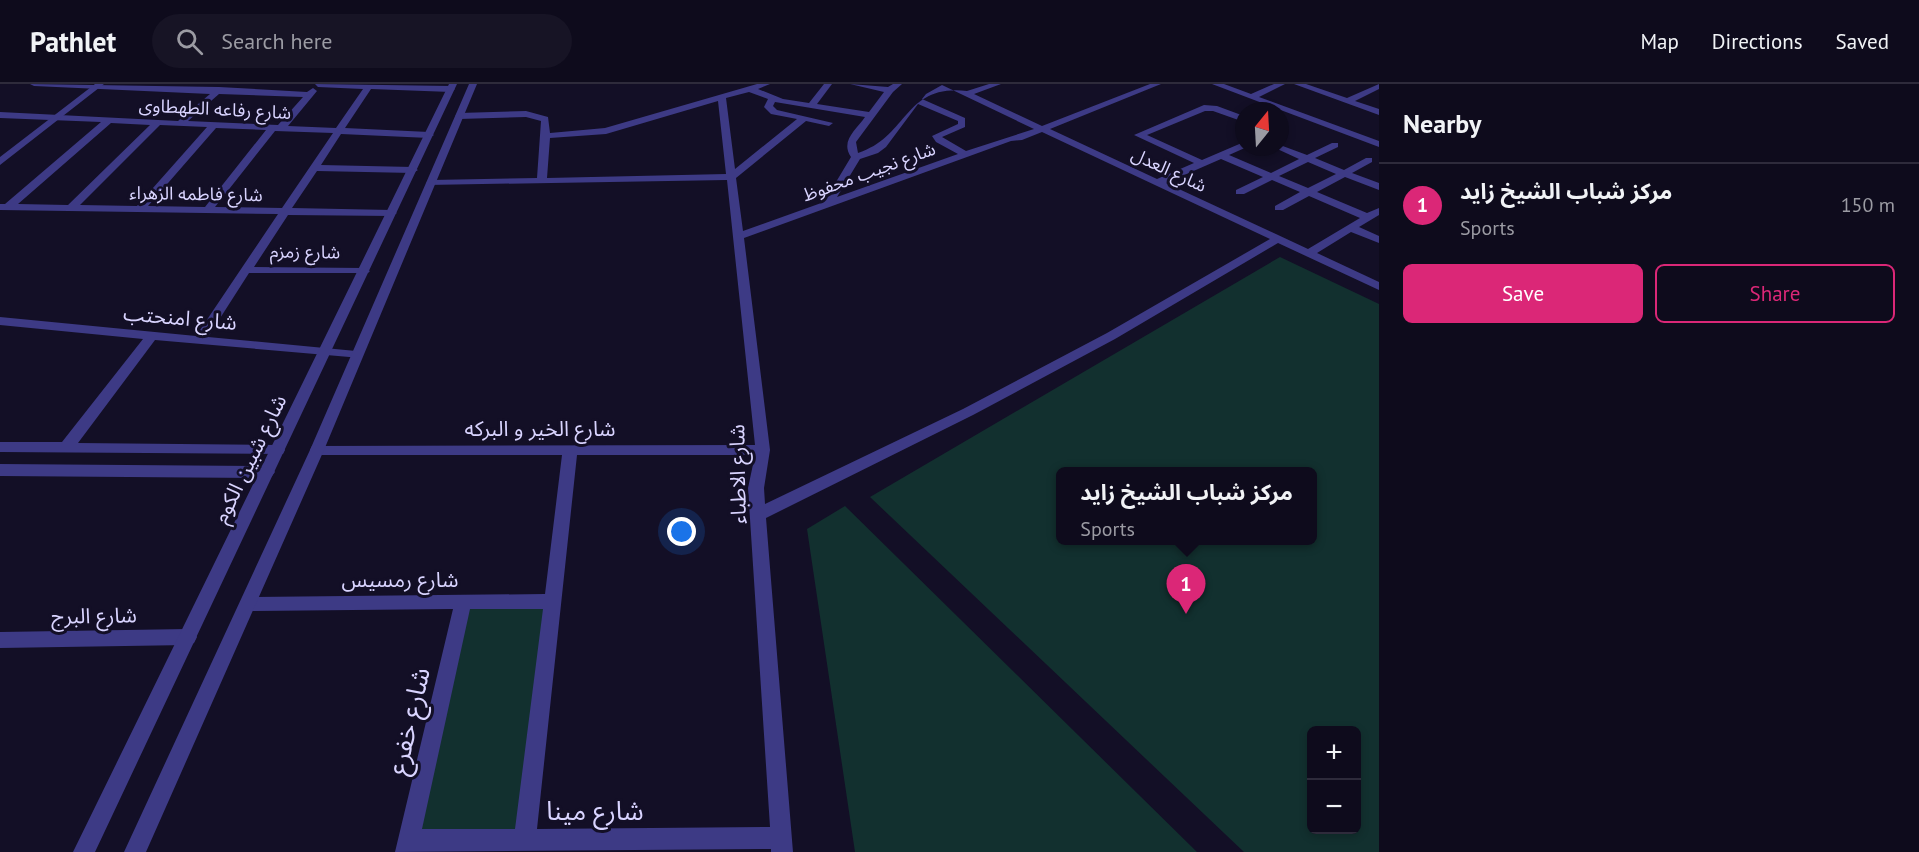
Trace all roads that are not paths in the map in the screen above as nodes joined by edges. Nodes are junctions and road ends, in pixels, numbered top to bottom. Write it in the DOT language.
graph roads {
  1 [pos="34,84"];
  2 [pos="226,84"];
  3 [pos="319,84"];
  4 [pos="473,84"];
  5 [pos="766,84"];
  6 [pos="828,84"];
  7 [pos="854,84"];
  8 [pos="898,84"];
  9 [pos="938,84"];
  10 [pos="945,84"];
  11 [pos="997,84"];
  12 [pos="1130,84"];
  13 [pos="1157,84"];
  14 [pos="1216,84"];
  15 [pos="1281,84"];
  16 [pos="1298,84"];
  17 [pos="1353,84"];
  18 [pos="369,85"];
  19 [pos="98,86"];
  20 [pos="452,87"];
  21 [pos="1375,88"];
  22 [pos="750,89"];
  23 [pos="890,90"];
  24 [pos="218,92"];
  25 [pos="966,94"];
  26 [pos="309,95"];
  27 [pos="722,97"];
  28 [pos="1251,97"];
  29 [pos="772,99"];
  30 [pos="916,100"];
  31 [pos="1089,100"];
  32 [pos="1348,101"];
  33 [pos="811,106"];
  34 [pos="1379,112"];
  35 [pos="872,115"];
  36 [pos="0,116"];
  37 [pos="459,116"];
  38 [pos="1235,116"];
  39 [pos="56,118"];
  40 [pos="804,118"];
  41 [pos="108,121"];
  42 [pos="157,123"];
  43 [pos="829,123"];
  44 [pos="179,124"];
  45 [pos="1036,124"];
  46 [pos="213,126"];
  47 [pos="276,129"];
  48 [pos="338,131"];
  49 [pos="1379,132"];
  50 [pos="429,135"];
  51 [pos="546,136"];
  52 [pos="1010,138"];
  53 [pos="1365,139"];
  54 [pos="1379,144"];
  55 [pos="1335,145"];
  56 [pos="1235,149"];
  57 [pos="1289,152"];
  58 [pos="966,154"];
  59 [pos="1221,155"];
  60 [pos="856,157"];
  61 [pos="1307,159"];
  62 [pos="1369,160"];
  63 [pos="0,161"];
  64 [pos="1202,163"];
  65 [pos="313,168"];
  66 [pos="413,170"];
  67 [pos="1345,173"];
  68 [pos="1271,176"];
  69 [pos="732,177"];
  70 [pos="542,181"];
  71 [pos="431,183"];
  72 [pos="1156,183"];
  73 [pos="1379,187"];
  74 [pos="1240,192"];
  75 [pos="1309,192"];
  76 [pos="828,204"];
  77 [pos="3,208"];
  78 [pos="70,208"];
  79 [pos="1280,208"];
  80 [pos="139,210"];
  81 [pos="207,211"];
  82 [pos="284,212"];
  83 [pos="1379,212"];
  84 [pos="392,213"];
  85 [pos="1369,218"];
  86 [pos="1351,228"];
  87 [pos="739,236"];
  88 [pos="1278,239"];
  89 [pos="1379,240"];
  90 [pos="1308,253"];
  91 [pos="246,270"];
  92 [pos="364,271"];
  93 [pos="1379,286"];
  94 [pos="6,322"];
  95 [pos="0,334"];
  96 [pos="152,335"];
  97 [pos="199,340"];
  98 [pos="326,351"];
  99 [pos="356,355"];
  100 [pos="0,447"];
  101 [pos="66,448"];
  102 [pos="278,450"];
  103 [pos="317,450"];
  104 [pos="570,450"];
  105 [pos="763,450"];
  106 [pos="0,470"];
  107 [pos="267,472"];
  108 [pos="759,514"];
  109 [pos="552,601"];
  110 [pos="464,602"];
  111 [pos="249,604"];
  112 [pos="188,637"];
  113 [pos="0,640"];
  114 [pos="525,838"];
  115 [pos="781,845"];
  116 [pos="408,846"];
  117 [pos="84,852"];
  118 [pos="135,852"];
  1 -- 19 [label="street"];
  2 -- 24 [label="street"];
  3 -- 18 [label="street"];
  3 -- 26 [label="street"];
  4 -- 37 [label="street"];
  5 -- 22 [label="street"];
  6 -- 33 [label="street"];
  7 -- 23 [label="street"];
  8 -- 23 [label="street"];
  9 -- 30 [label="street"];
  10 -- 25 [label="street, شارع العدل"];
  11 -- 25 [label="street"];
  12 -- 31 [label="street"];
  13 -- 45 [label="street, شارع نجيب محفوظ"];
  14 -- 28 [label="street"];
  15 -- 28 [label="street"];
  16 -- 32 [label="street"];
  17 -- 21 [label="street"];
  18 -- 20 [label="street"];
  18 -- 48 [label="street"];
  19 -- 24 [label="street"];
  19 -- 39 [label="street"];
  20 -- 50 [label="street, شارع شبين الكوم"];
  21 -- 32 [label="street"];
  22 -- 27 [label="street"];
  22 -- 29 [label="street"];
  23 -- 35 [label="street"];
  24 -- 26 [label="street"];
  24 -- 44 [label="street"];
  25 -- 45 [label="street, شارع العدل"];
  26 -- 47 [label="street"];
  27 -- 51 [label="street"];
  27 -- 69 [label="street, شارع الاطباء"];
  28 -- 53 [label="street"];
  29 -- 33 [label="street"];
  29 -- 40 [label="street"];
  30 -- 58 [label="street"];
  30 -- 60 [label="street"];
  32 -- 34 [label="street"];
  33 -- 35 [label="street"];
  35 -- 60 [label="street"];
  36 -- 39 [label="street, شارع رفاعه الطهطاوى"];
  37 -- 51 [label="street"];
  37 -- 71 [label="street"];
  38 -- 64 [label="street"];
  39 -- 41 [label="street, شارع رفاعه الطهطاوى"];
  39 -- 63 [label="street"];
  40 -- 43 [label="street"];
  40 -- 69 [label="street"];
  41 -- 42 [label="street, شارع رفاعه الطهطاوى"];
  41 -- 77 [label="street"];
  42 -- 44 [label="street, شارع رفاعه الطهطاوى"];
  42 -- 78 [label="street"];
  44 -- 46 [label="street, شارع رفاعه الطهطاوى"];
  45 -- 52 [label="street, شارع نجيب محفوظ"];
  45 -- 52 [label="street, شارع نجيب محفوظ"];
  45 -- 72 [label="street, شارع العدل"];
  46 -- 47 [label="street, شارع رفاعه الطهطاوى"];
  46 -- 80 [label="street"];
  47 -- 48 [label="street, شارع رفاعه الطهطاوى"];
  47 -- 81 [label="street"];
  48 -- 50 [label="street, شارع رفاعه الطهطاوى"];
  48 -- 65 [label="street"];
  49 -- 53 [label="street"];
  50 -- 66 [label="street, شارع شبين الكوم"];
  51 -- 70 [label="street"];
  52 -- 58 [label="street, شارع نجيب محفوظ"];
  53 -- 54 [label="street"];
  55 -- 61 [label="street"];
  56 -- 59 [label="street"];
  57 -- 61 [label="street"];
  58 -- 76 [label="street, شارع نجيب محفوظ"];
  59 -- 64 [label="street"];
  59 -- 68 [label="street"];
  60 -- 76 [label="street"];
  61 -- 67 [label="street"];
  61 -- 68 [label="street"];
  62 -- 67 [label="street"];
  64 -- 72 [label="street"];
  65 -- 66 [label="street"];
  65 -- 82 [label="street"];
  66 -- 84 [label="street, شارع شبين الكوم"];
  67 -- 73 [label="street"];
  67 -- 75 [label="street"];
  68 -- 74 [label="street"];
  68 -- 75 [label="street"];
  69 -- 70 [label="street"];
  69 -- 87 [label="street, شارع الاطباء"];
  70 -- 71 [label="street"];
  71 -- 99 [label="street"];
  72 -- 88 [label="street, شارع العدل"];
  75 -- 79 [label="street"];
  75 -- 85 [label="street"];
  76 -- 87 [label="street, شارع نجيب محفوظ"];
  77 -- 78 [label="street, شارع فاطمه الزهراء"];
  78 -- 80 [label="street, شارع فاطمه الزهراء"];
  80 -- 81 [label="street, شارع فاطمه الزهراء"];
  81 -- 82 [label="street, شارع فاطمه الزهراء"];
  82 -- 84 [label="street, شارع فاطمه الزهراء"];
  82 -- 91 [label="street"];
  83 -- 85 [label="street"];
  84 -- 92 [label="street, شارع شبين الكوم"];
  85 -- 86 [label="street"];
  86 -- 89 [label="street"];
  86 -- 90 [label="street"];
  87 -- 105 [label="street, شارع الاطباء"];
  88 -- 90 [label="street, شارع العدل"];
  88 -- 108 [label="street"];
  90 -- 93 [label="street, شارع العدل"];
  91 -- 92 [label="street, شارع زمزم"];
  91 -- 97 [label="street"];
  92 -- 98 [label="street, شارع شبين الكوم"];
  94 -- 95 [label="street"];
  94 -- 96 [label="street, شارع امنحتب"];
  96 -- 97 [label="street, شارع امنحتب"];
  96 -- 101 [label="street"];
  97 -- 98 [label="street, شارع امنحتب"];
  98 -- 99 [label="street, شارع امنحتب"];
  98 -- 102 [label="street, شارع شبين الكوم"];
  99 -- 103 [label="street"];
  100 -- 101 [label="street"];
  101 -- 102 [label="street"];
  102 -- 107 [label="street, شارع شبين الكوم"];
  103 -- 104 [label="street, شارع الخير و البركه"];
  103 -- 111 [label="street"];
  104 -- 105 [label="street, شارع الخير و البركه"];
  104 -- 109 [label="street"];
  105 -- 108 [label="street, شارع الاطباء"];
  106 -- 107 [label="street"];
  107 -- 112 [label="street, شارع شبين الكوم"];
  108 -- 115 [label="street, شارع الاطباء"];
  109 -- 110 [label="street, شارع رمسيس"];
  109 -- 114 [label="street"];
  110 -- 111 [label="street, شارع رمسيس"];
  110 -- 116 [label="street, شارع خفرع"];
  111 -- 118 [label="street"];
  112 -- 113 [label="street, شارع البرج"];
  112 -- 117 [label="street, شارع شبين الكوم"];
  114 -- 115 [label="street, شارع مينا"];
  114 -- 116 [label="street, شارع مينا"];
}
